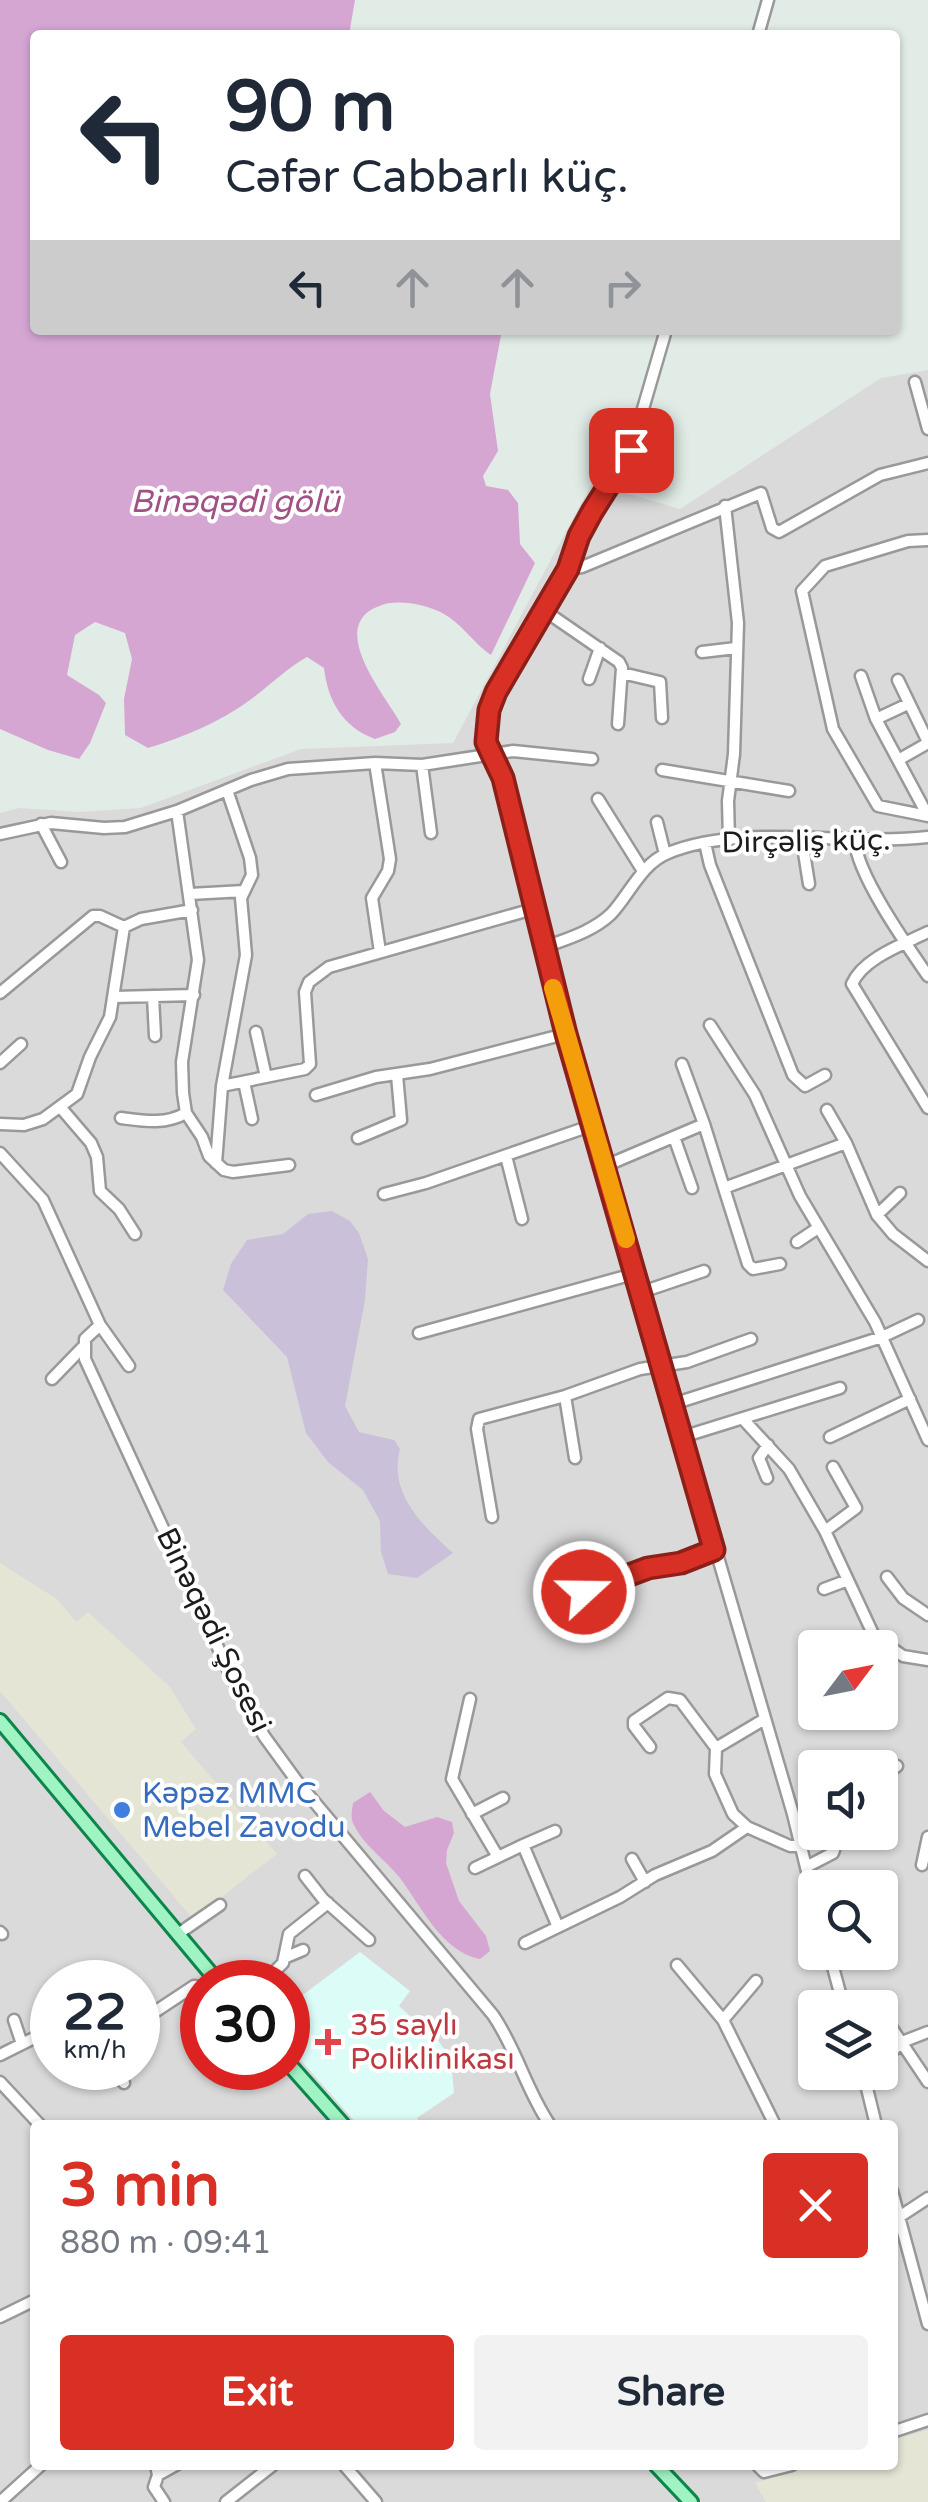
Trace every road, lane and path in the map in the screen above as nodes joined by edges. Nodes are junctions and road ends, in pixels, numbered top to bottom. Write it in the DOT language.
graph roads {
  1 [pos="768,0"];
  2 [pos="759,30"];
  3 [pos="665,335"];
  4 [pos="914,382"];
  5 [pos="928,429"];
  6 [pos="928,464"];
  7 [pos="725,506"];
  8 [pos="928,540"];
  9 [pos="568,569"];
  10 [pos="546,611"];
  11 [pos="600,648"];
  12 [pos="736,648"];
  13 [pos="702,652"];
  14 [pos="622,673"];
  15 [pos="861,676"];
  16 [pos="589,679"];
  17 [pos="898,680"];
  18 [pos="908,704"];
  19 [pos="662,718"];
  20 [pos="876,719"];
  21 [pos="618,724"];
  22 [pos="928,742"];
  23 [pos="491,755"];
  24 [pos="592,758"];
  25 [pos="898,760"];
  26 [pos="375,763"];
  27 [pos="422,765"];
  28 [pos="662,770"];
  29 [pos="730,781"];
  30 [pos="226,790"];
  31 [pos="789,791"];
  32 [pos="598,799"];
  33 [pos="177,811"];
  34 [pos="928,816"];
  35 [pos="657,822"];
  36 [pos="41,824"];
  37 [pos="431,832"];
  38 [pos="0,834"];
  39 [pos="928,837"];
  40 [pos="728,840"];
  41 [pos="802,840"];
  42 [pos="856,842"];
  43 [pos="705,843"];
  44 [pos="666,854"];
  45 [pos="61,862"];
  46 [pos="644,872"];
  47 [pos="809,884"];
  48 [pos="244,892"];
  49 [pos="190,894"];
  50 [pos="533,909"];
  51 [pos="192,910"];
  52 [pos="124,927"];
  53 [pos="928,932"];
  54 [pos="904,943"];
  55 [pos="542,948"];
  56 [pos="380,952"];
  57 [pos="928,976"];
  58 [pos="0,992"];
  59 [pos="194,995"];
  60 [pos="153,996"];
  61 [pos="114,998"];
  62 [pos="710,1025"];
  63 [pos="256,1032"];
  64 [pos="566,1034"];
  65 [pos="155,1036"];
  66 [pos="21,1044"];
  67 [pos="0,1063"];
  68 [pos="682,1064"];
  69 [pos="397,1075"];
  70 [pos="825,1075"];
  71 [pos="266,1077"];
  72 [pos="244,1082"];
  73 [pos="222,1086"];
  74 [pos="316,1095"];
  75 [pos="61,1108"];
  76 [pos="928,1108"];
  77 [pos="827,1110"];
  78 [pos="186,1113"];
  79 [pos="121,1118"];
  80 [pos="252,1119"];
  81 [pos="0,1124"];
  82 [pos="704,1124"];
  83 [pos="592,1125"];
  84 [pos="674,1137"];
  85 [pos="358,1138"];
  86 [pos="846,1143"];
  87 [pos="0,1154"];
  88 [pos="506,1156"];
  89 [pos="216,1164"];
  90 [pos="290,1165"];
  91 [pos="605,1166"];
  92 [pos="787,1168"];
  93 [pos="692,1188"];
  94 [pos="724,1188"];
  95 [pos="384,1194"];
  96 [pos="900,1194"];
  97 [pos="876,1215"];
  98 [pos="522,1219"];
  99 [pos="818,1228"];
  100 [pos="135,1234"];
  101 [pos="796,1242"];
  102 [pos="928,1260"];
  103 [pos="780,1264"];
  104 [pos="704,1271"];
  105 [pos="636,1273"];
  106 [pos="642,1292"];
  107 [pos="918,1320"];
  108 [pos="100,1324"];
  109 [pos="419,1332"];
  110 [pos="882,1337"];
  111 [pos="751,1338"];
  112 [pos="83,1346"];
  113 [pos="129,1366"];
  114 [pos="663,1366"];
  115 [pos="52,1379"];
  116 [pos="840,1388"];
  117 [pos="565,1396"];
  118 [pos="910,1399"];
  119 [pos="673,1404"];
  120 [pos="923,1414"];
  121 [pos="743,1419"];
  122 [pos="682,1437"];
  123 [pos="830,1437"];
  124 [pos="928,1440"];
  125 [pos="768,1444"];
  126 [pos="575,1458"];
  127 [pos="834,1467"];
  128 [pos="767,1478"];
  129 [pos="492,1517"];
  130 [pos="826,1530"];
  131 [pos="714,1550"];
  132 [pos="887,1577"];
  133 [pos="848,1580"];
  134 [pos="824,1589"];
  135 [pos="584,1592"];
  136 [pos="928,1616"];
  137 [pos="871,1630"];
  138 [pos="898,1653"];
  139 [pos="928,1660"];
  140 [pos="470,1699"];
  141 [pos="763,1720"];
  142 [pos="0,1721"];
  143 [pos="650,1747"];
  144 [pos="716,1748"];
  145 [pos="503,1798"];
  146 [pos="472,1814"];
  147 [pos="747,1827"];
  148 [pos="555,1831"];
  149 [pos="798,1833"];
  150 [pos="928,1837"];
  151 [pos="523,1845"];
  152 [pos="798,1846"];
  153 [pos="803,1850"];
  154 [pos="834,1850"];
  155 [pos="498,1858"];
  156 [pos="632,1859"];
  157 [pos="922,1865"];
  158 [pos="806,1867"];
  159 [pos="475,1868"];
  160 [pos="807,1870"];
  161 [pos="305,1876"];
  162 [pos="644,1882"];
  163 [pos="328,1902"];
  164 [pos="220,1905"];
  165 [pos="558,1927"];
  166 [pos="178,1934"];
  167 [pos="369,1940"];
  168 [pos="525,1943"];
  169 [pos="303,1950"];
  170 [pos="284,1958"];
  171 [pos="200,1960"];
  172 [pos="678,1965"];
  173 [pos="756,1981"];
  174 [pos="14,2020"];
  175 [pos="723,2020"];
  176 [pos="928,2032"];
  177 [pos="898,2037"];
  178 [pos="30,2040"];
  179 [pos="902,2042"];
  180 [pos="22,2044"];
  181 [pos="898,2046"];
  182 [pos="0,2055"];
  183 [pos="0,2082"];
  184 [pos="928,2082"];
  185 [pos="310,2088"];
  186 [pos="868,2090"];
  187 [pos="35,2120"];
  188 [pos="339,2120"];
  189 [pos="547,2120"];
  190 [pos="773,2120"];
  191 [pos="875,2120"];
  192 [pos="928,2198"];
  193 [pos="898,2218"];
  194 [pos="898,2226"];
  195 [pos="30,2302"];
  196 [pos="0,2317"];
  197 [pos="928,2324"];
  198 [pos="928,2420"];
  199 [pos="898,2430"];
  200 [pos="35,2470"];
  201 [pos="157,2470"];
  202 [pos="267,2470"];
  203 [pos="348,2470"];
  204 [pos="661,2470"];
  205 [pos="231,2500"];
  206 [pos="0,2502"];
  207 [pos="164,2502"];
  208 [pos="376,2502"];
  209 [pos="691,2502"];
  1 -- 2 [label="street"];
  3 -- 9 [label="street"];
  4 -- 5 [label="street"];
  6 -- 7 [label="street"];
  7 -- 9 [label="street"];
  7 -- 12 [label="street"];
  8 -- 34 [label="street"];
  9 -- 10 [label="street"];
  10 -- 11 [label="street"];
  10 -- 23 [label="street"];
  11 -- 14 [label="street"];
  11 -- 16 [label="street"];
  12 -- 13 [label="street"];
  12 -- 29 [label="street"];
  14 -- 19 [label="street"];
  14 -- 21 [label="street"];
  15 -- 20 [label="street"];
  17 -- 18 [label="street"];
  18 -- 20 [label="street"];
  18 -- 22 [label="street"];
  20 -- 25 [label="street"];
  22 -- 25 [label="street"];
  23 -- 24 [label="street"];
  23 -- 27 [label="street"];
  23 -- 50 [label="street"];
  25 -- 34 [label="street"];
  26 -- 27 [label="street"];
  26 -- 30 [label="street"];
  26 -- 56 [label="street"];
  27 -- 37 [label="street"];
  28 -- 29 [label="street"];
  29 -- 31 [label="street"];
  29 -- 40 [label="street"];
  30 -- 33 [label="street"];
  30 -- 48 [label="street"];
  32 -- 46 [label="street"];
  33 -- 36 [label="street"];
  33 -- 49 [label="street"];
  35 -- 44 [label="street"];
  36 -- 38 [label="street"];
  36 -- 45 [label="street"];
  39 -- 42 [label="street, Dirçəliş küç."];
  40 -- 41 [label="street, Dirçəliş küç."];
  40 -- 43 [label="street, Dirçəliş küç."];
  41 -- 42 [label="street, Dirçəliş küç."];
  41 -- 47 [label="street"];
  42 -- 54 [label="street"];
  43 -- 44 [label="street, Dirçəliş küç."];
  43 -- 70 [label="street"];
  44 -- 46 [label="street, Dirçəliş küç."];
  46 -- 55 [label="street, Dirçəliş küç."];
  48 -- 49 [label="street"];
  48 -- 73 [label="street"];
  49 -- 51 [label="street"];
  50 -- 55 [label="street"];
  50 -- 56 [label="street"];
  51 -- 52 [label="street"];
  51 -- 59 [label="street"];
  52 -- 58 [label="street"];
  52 -- 61 [label="street"];
  53 -- 54 [label="street"];
  54 -- 57 [label="street"];
  54 -- 76 [label="street"];
  55 -- 64 [label="street"];
  56 -- 71 [label="street"];
  59 -- 60 [label="street"];
  59 -- 78 [label="street"];
  60 -- 61 [label="street"];
  60 -- 65 [label="street"];
  61 -- 75 [label="street"];
  62 -- 92 [label="street"];
  63 -- 71 [label="street"];
  64 -- 69 [label="street"];
  64 -- 83 [label="street"];
  66 -- 67 [label="street"];
  68 -- 82 [label="street"];
  69 -- 74 [label="street"];
  69 -- 85 [label="street"];
  71 -- 72 [label="street"];
  72 -- 73 [label="street"];
  72 -- 80 [label="street"];
  73 -- 89 [label="street"];
  75 -- 81 [label="street"];
  75 -- 100 [label="street"];
  77 -- 86 [label="street"];
  78 -- 79 [label="street"];
  78 -- 89 [label="street"];
  82 -- 84 [label="street"];
  82 -- 94 [label="street"];
  83 -- 88 [label="street"];
  83 -- 91 [label="street"];
  84 -- 91 [label="street"];
  84 -- 93 [label="street"];
  86 -- 92 [label="street"];
  86 -- 97 [label="street"];
  87 -- 108 [label="street"];
  88 -- 95 [label="street"];
  88 -- 98 [label="street"];
  89 -- 90 [label="street"];
  91 -- 105 [label="street"];
  92 -- 94 [label="street"];
  92 -- 99 [label="street"];
  94 -- 103 [label="street"];
  96 -- 97 [label="street"];
  97 -- 102 [label="street"];
  99 -- 101 [label="street"];
  99 -- 110 [label="street"];
  104 -- 106 [label="street"];
  105 -- 106 [label="street"];
  105 -- 109 [label="street"];
  106 -- 114 [label="street"];
  107 -- 110 [label="street"];
  108 -- 112 [label="street"];
  108 -- 113 [label="street"];
  110 -- 118 [label="street"];
  110 -- 119 [label="street"];
  111 -- 114 [label="street"];
  112 -- 115 [label="street"];
  112 -- 189 [label="street, Binəqədi Şosesi"];
  114 -- 117 [label="street"];
  114 -- 119 [label="street"];
  116 -- 121 [label="street"];
  117 -- 126 [label="street"];
  117 -- 129 [label="street"];
  118 -- 120 [label="street"];
  118 -- 123 [label="street"];
  119 -- 122 [label="street"];
  120 -- 124 [label="street"];
  121 -- 122 [label="street"];
  121 -- 125 [label="street"];
  122 -- 131 [label="street"];
  125 -- 128 [label="street"];
  125 -- 130 [label="street"];
  127 -- 130 [label="street"];
  130 -- 133 [label="street"];
  131 -- 135 [label="street"];
  131 -- 141 [label="street"];
  132 -- 136 [label="street"];
  133 -- 134 [label="street"];
  133 -- 137 [label="street"];
  138 -- 139 [label="street"];
  140 -- 146 [label="street"];
  141 -- 144 [label="street"];
  141 -- 149 [label="street"];
  142 -- 166 [label="main road"];
  143 -- 144 [label="street"];
  144 -- 147 [label="street"];
  145 -- 146 [label="street"];
  146 -- 155 [label="street"];
  147 -- 152 [label="street"];
  147 -- 162 [label="street"];
  148 -- 151 [label="street"];
  150 -- 157 [label="street"];
  151 -- 155 [label="street"];
  151 -- 165 [label="street"];
  153 -- 158 [label="street"];
  154 -- 158 [label="street"];
  155 -- 159 [label="street"];
  156 -- 162 [label="street"];
  158 -- 160 [label="street"];
  161 -- 163 [label="street"];
  162 -- 165 [label="street"];
  163 -- 167 [label="street"];
  163 -- 170 [label="street"];
  164 -- 166 [label="street"];
  165 -- 168 [label="street"];
  166 -- 171 [label="main road"];
  169 -- 170 [label="street"];
  172 -- 175 [label="street"];
  173 -- 175 [label="street"];
  174 -- 180 [label="street"];
  175 -- 190 [label="street"];
  176 -- 179 [label="street"];
  177 -- 179 [label="street"];
  178 -- 180 [label="street"];
  179 -- 181 [label="street"];
  179 -- 184 [label="street"];
  180 -- 182 [label="street"];
  183 -- 187 [label="street"];
  185 -- 188 [label="main road"];
  186 -- 191 [label="street"];
  192 -- 193 [label="street"];
  194 -- 197 [label="street"];
  195 -- 196 [label="street"];
  198 -- 199 [label="street"];
  200 -- 206 [label="street"];
  201 -- 207 [label="street"];
  202 -- 205 [label="street"];
  203 -- 208 [label="street"];
  204 -- 209 [label="main road"];
}
